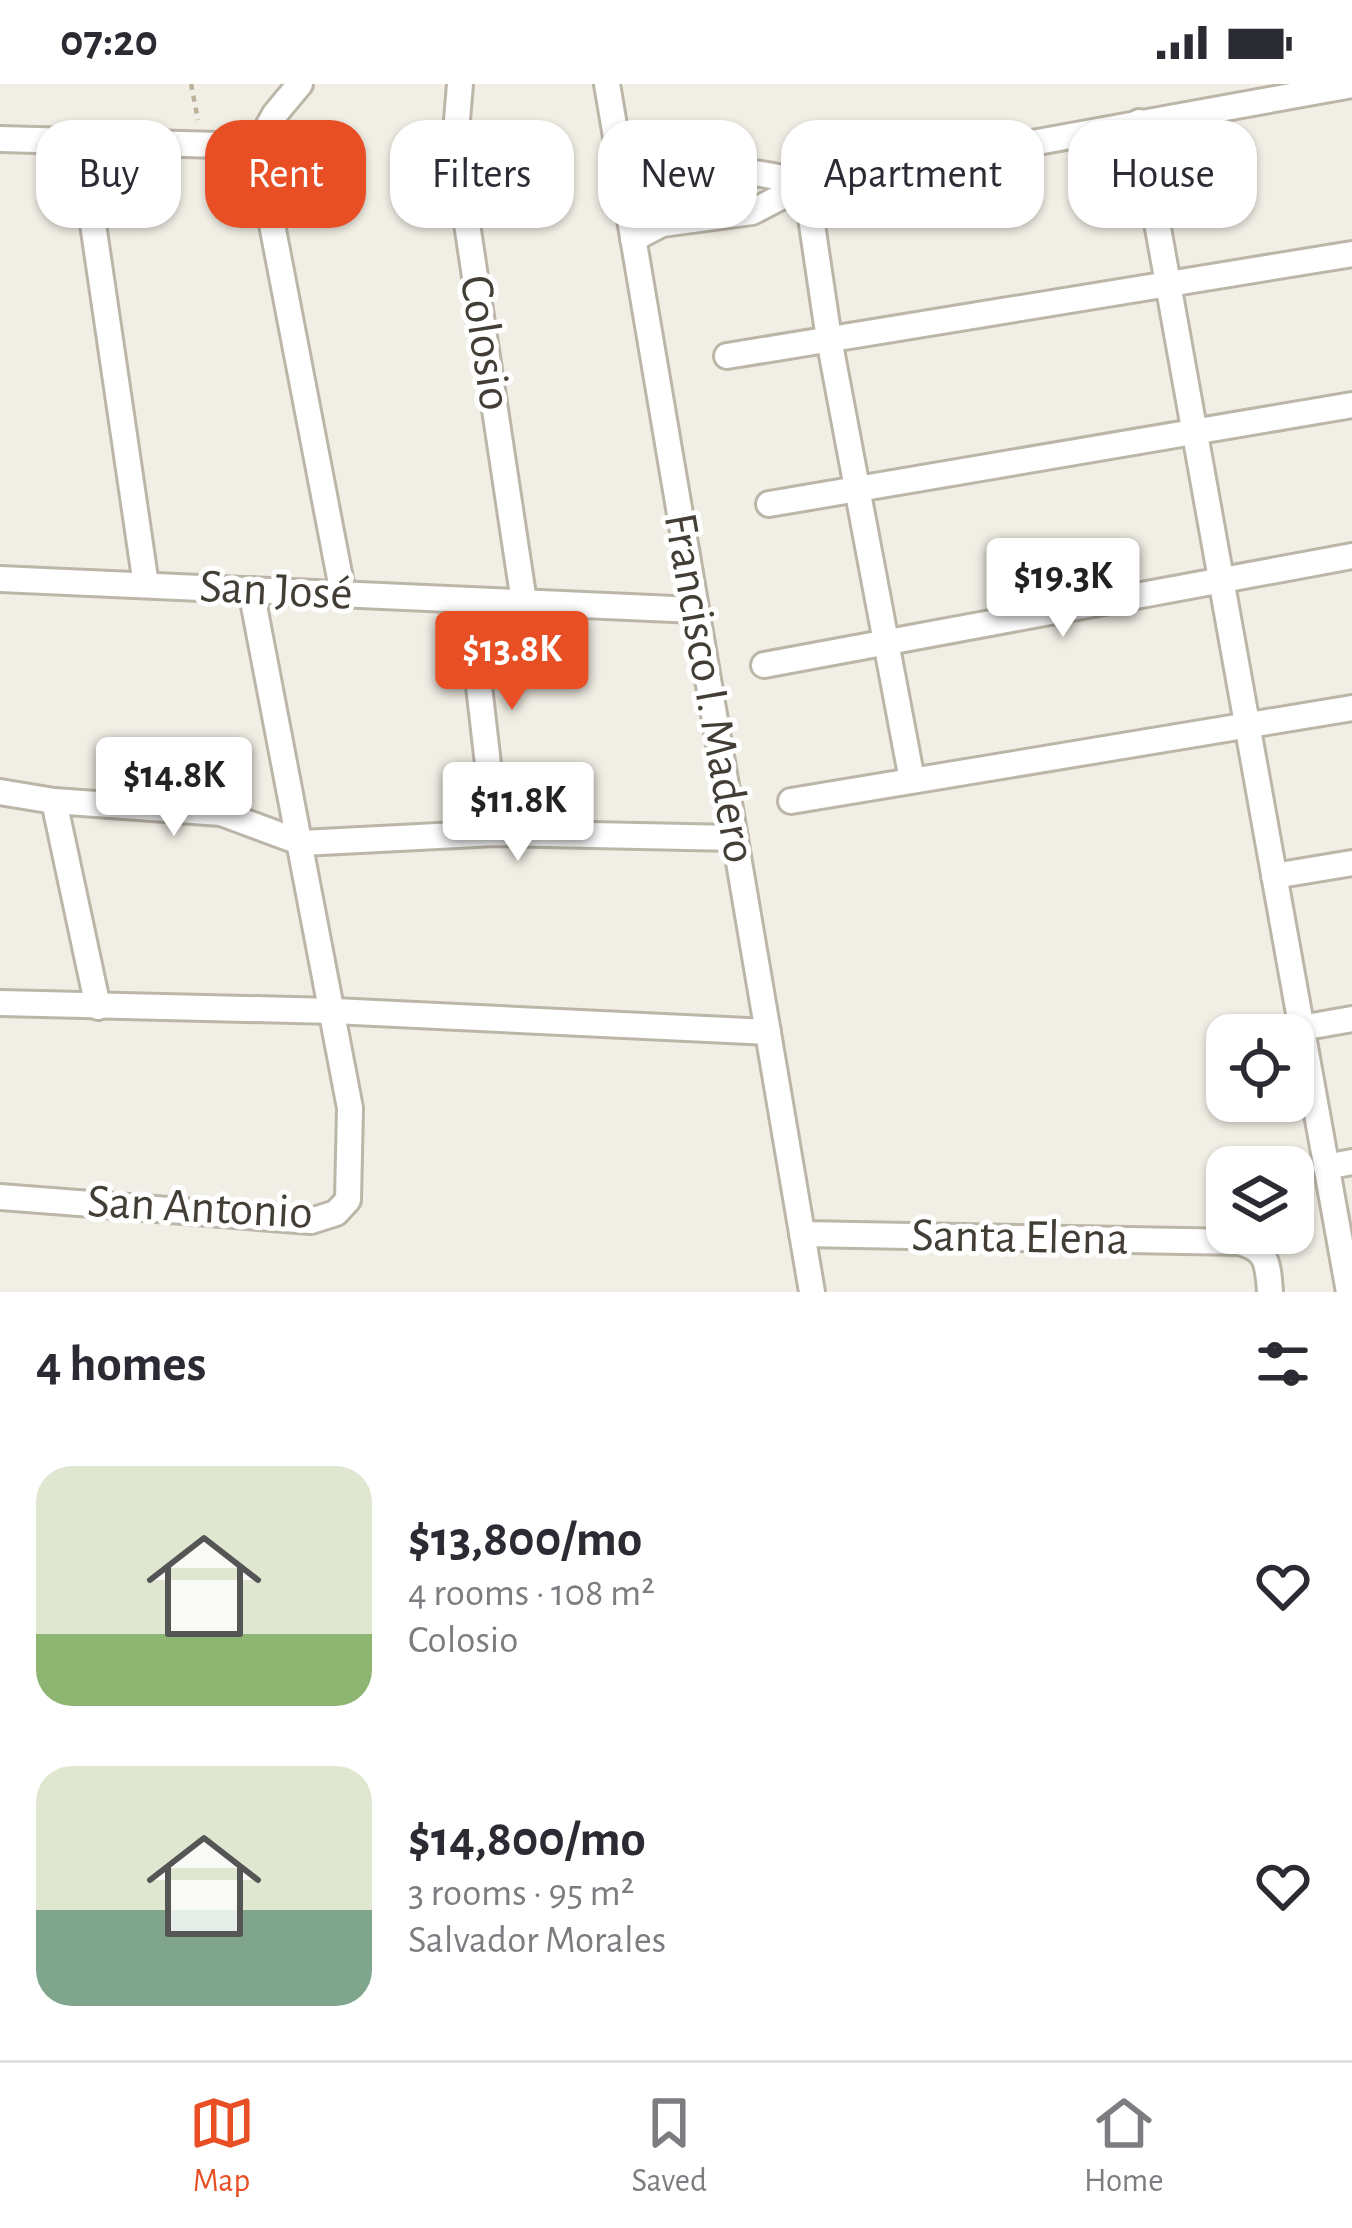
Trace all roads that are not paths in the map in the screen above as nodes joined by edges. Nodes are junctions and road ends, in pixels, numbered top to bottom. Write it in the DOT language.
graph roads {
  1 [pos="300,84"];
  2 [pos="460,84"];
  3 [pos="607,84"];
  4 [pos="1352,85"];
  5 [pos="272,120"];
  6 [pos="613,120"];
  7 [pos="1151,120"];
  8 [pos="0,139"];
  9 [pos="36,140"];
  10 [pos="94,228"];
  11 [pos="273,228"];
  12 [pos="632,228"];
  13 [pos="654,228"];
  14 [pos="813,228"];
  15 [pos="1158,228"];
  16 [pos="634,238"];
  17 [pos="1352,254"];
  18 [pos="1168,284"];
  19 [pos="829,339"];
  20 [pos="727,356"];
  21 [pos="1352,404"];
  22 [pos="1195,432"];
  23 [pos="857,489"];
  24 [pos="769,504"];
  25 [pos="1352,556"];
  26 [pos="0,578"];
  27 [pos="1221,580"];
  28 [pos="146,585"];
  29 [pos="251,590"];
  30 [pos="343,594"];
  31 [pos="469,600"];
  32 [pos="524,602"];
  33 [pos="696,610"];
  34 [pos="886,642"];
  35 [pos="764,664"];
  36 [pos="1352,708"];
  37 [pos="1247,725"];
  38 [pos="912,781"];
  39 [pos="0,792"];
  40 [pos="54,801"];
  41 [pos="791,801"];
  42 [pos="496,833"];
  43 [pos="735,838"];
  44 [pos="302,843"];
  45 [pos="1352,862"];
  46 [pos="1274,876"];
  47 [pos="0,1003"];
  48 [pos="98,1006"];
  49 [pos="334,1011"];
  50 [pos="1299,1014"];
  51 [pos="1352,1019"];
  52 [pos="1314,1026"];
  53 [pos="768,1032"];
  54 [pos="1314,1100"];
  55 [pos="1352,1162"];
  56 [pos="1326,1167"];
  57 [pos="0,1197"];
  58 [pos="802,1234"];
  59 [pos="812,1292"];
  60 [pos="1270,1292"];
  61 [pos="1349,1292"];
  1 -- 5 [label="street"];
  2 -- 32 [label="street, Colosio"];
  3 -- 6 [label="street, Francisco I. Madero"];
  4 -- 7 [label="street"];
  8 -- 9 [label="street"];
  10 -- 28 [label="street"];
  11 -- 30 [label="street"];
  12 -- 16 [label="street, Francisco I. Madero"];
  13 -- 16 [label="street"];
  14 -- 19 [label="street"];
  15 -- 18 [label="street"];
  16 -- 33 [label="street, Francisco I. Madero"];
  17 -- 18 [label="street"];
  18 -- 19 [label="street"];
  18 -- 22 [label="street"];
  19 -- 20 [label="street"];
  19 -- 23 [label="street"];
  21 -- 22 [label="street"];
  22 -- 23 [label="street"];
  22 -- 27 [label="street"];
  23 -- 24 [label="street"];
  23 -- 34 [label="street"];
  25 -- 27 [label="street"];
  26 -- 28 [label="street, San José"];
  27 -- 34 [label="street"];
  27 -- 37 [label="street"];
  28 -- 29 [label="street, San José"];
  29 -- 30 [label="street, San José"];
  29 -- 44 [label="street"];
  30 -- 31 [label="street, San José"];
  31 -- 32 [label="street, San José"];
  31 -- 42 [label="street"];
  32 -- 33 [label="street, San José"];
  33 -- 43 [label="street, Francisco I. Madero"];
  34 -- 35 [label="street"];
  34 -- 38 [label="street"];
  36 -- 37 [label="street"];
  37 -- 38 [label="street"];
  37 -- 46 [label="street"];
  38 -- 41 [label="street"];
  39 -- 40 [label="street"];
  40 -- 44 [label="street"];
  40 -- 48 [label="street"];
  42 -- 43 [label="street"];
  42 -- 44 [label="street"];
  43 -- 53 [label="street, Francisco I. Madero"];
  44 -- 49 [label="street"];
  45 -- 46 [label="street"];
  46 -- 50 [label="street"];
  47 -- 48 [label="street"];
  48 -- 49 [label="street"];
  49 -- 53 [label="street"];
  49 -- 57 [label="street, San Antonio"];
  51 -- 52 [label="street"];
  53 -- 58 [label="street, Francisco I. Madero"];
  54 -- 56 [label="street"];
  55 -- 56 [label="street"];
  56 -- 61 [label="street"];
  58 -- 59 [label="street, Francisco I. Madero"];
  58 -- 60 [label="street, Santa Elena"];
}
